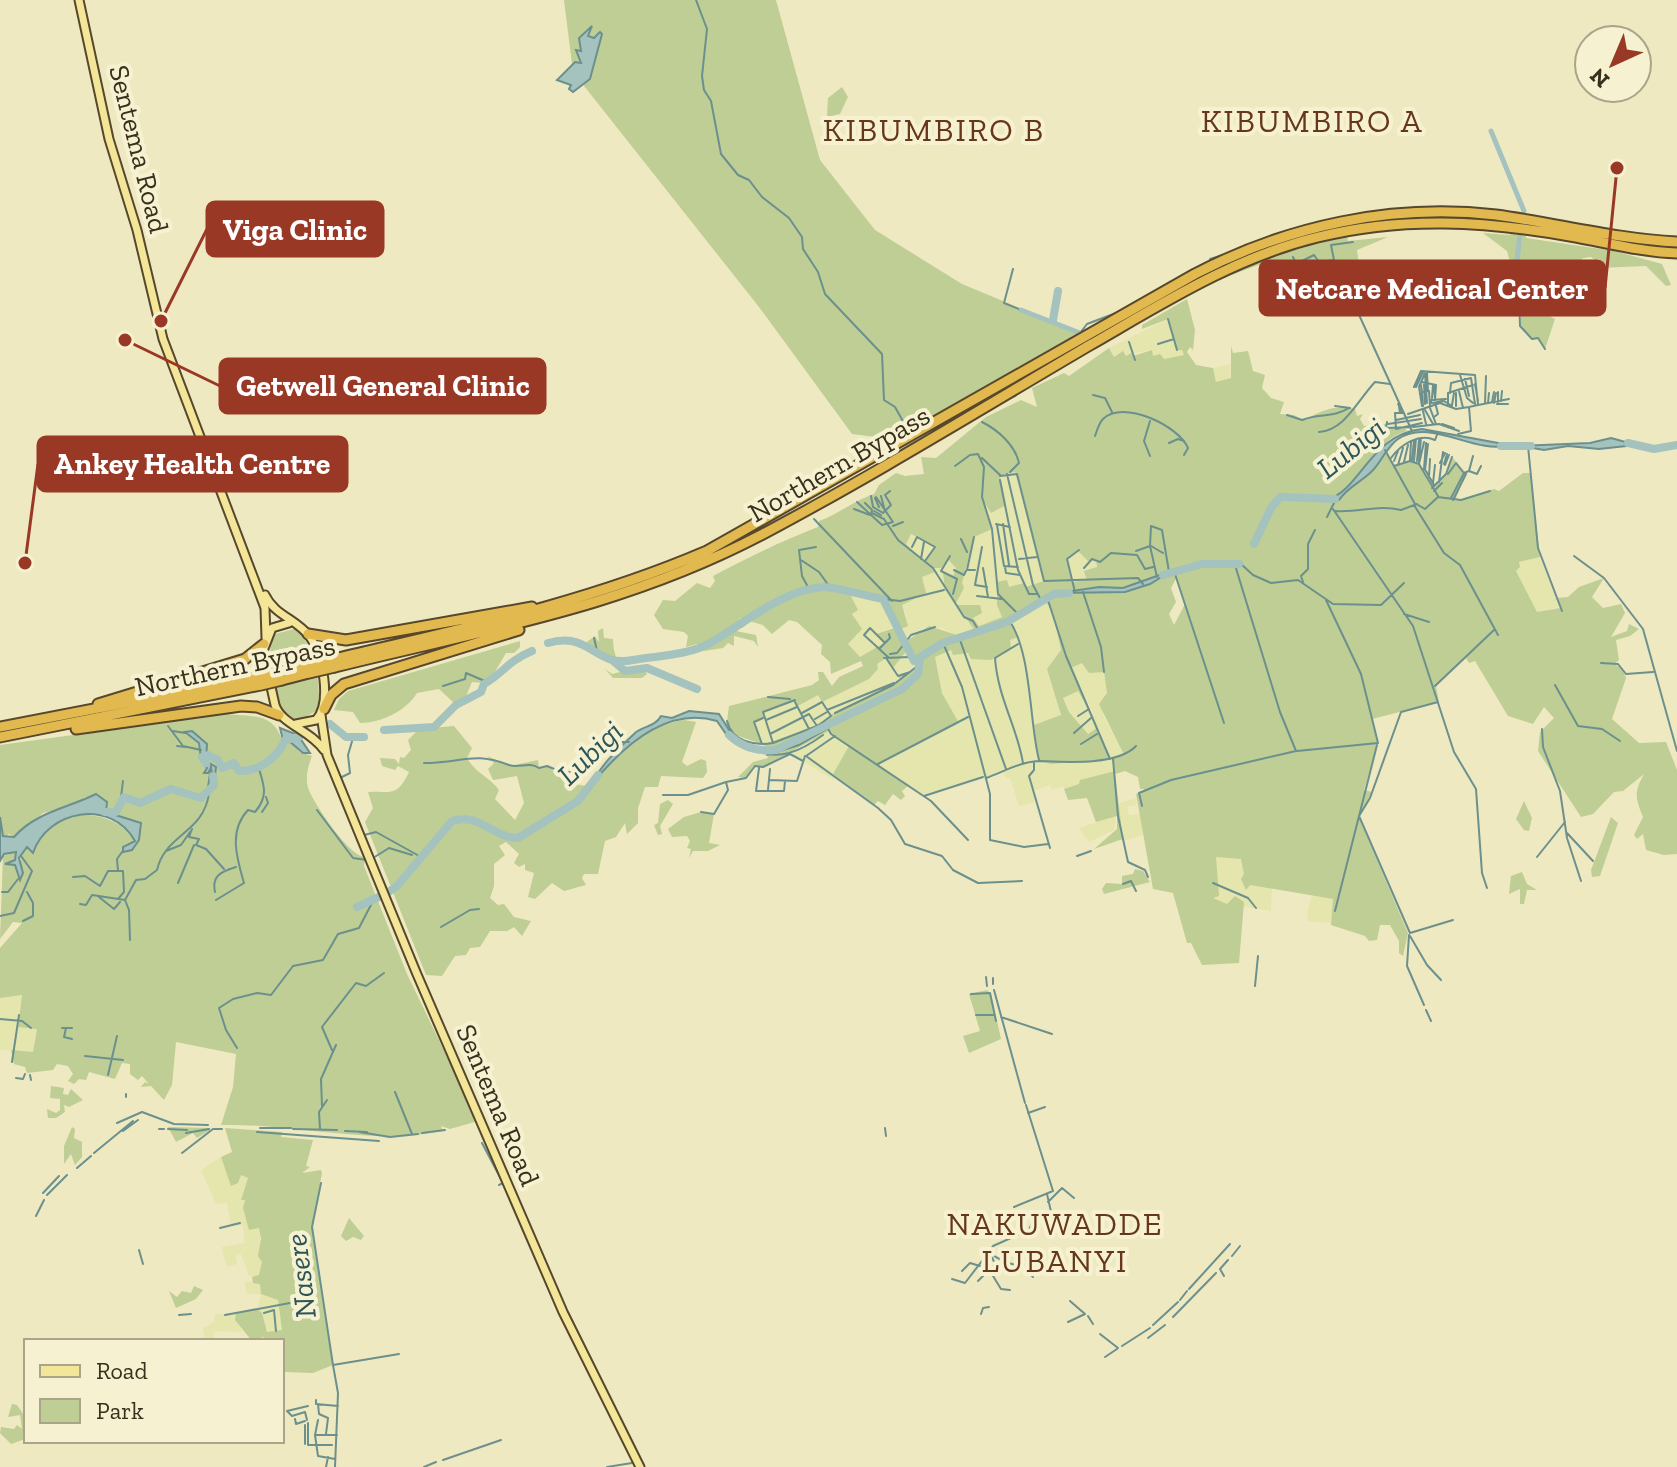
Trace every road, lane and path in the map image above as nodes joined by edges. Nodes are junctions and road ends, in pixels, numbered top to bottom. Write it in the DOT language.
graph roads {
  1 [pos="79,0"];
  2 [pos="1677,241"];
  3 [pos="1677,253"];
  4 [pos="238,535"];
  5 [pos="592,600"];
  6 [pos="290,623"];
  7 [pos="308,634"];
  8 [pos="265,641"];
  9 [pos="260,681"];
  10 [pos="322,712"];
  11 [pos="279,715"];
  12 [pos="41,721"];
  13 [pos="296,724"];
  14 [pos="0,727"];
  15 [pos="21,734"];
  16 [pos="0,737"];
  17 [pos="327,755"];
  18 [pos="640,1467"];
  1 -- 4 [label="main road, Sentema Road"];
  2 -- 5 [label="highway, Northern Bypass"];
  3 -- 5 [label="highway, Northern Bypass"];
  4 -- 6 [label="main road, Sentema Road"];
  4 -- 8 [label="main road, Sentema Road"];
  5 -- 7 [label="highway"];
  5 -- 9 [label="highway, Northern Bypass, bridge"];
  5 -- 10 [label="highway"];
  6 -- 7 [label="main road, Sentema Road"];
  6 -- 8 [label="main road"];
  7 -- 10 [label="main road, Sentema Road"];
  8 -- 11 [label="main road, Sentema Road"];
  8 -- 12 [label="highway"];
  9 -- 12 [label="highway, Northern Bypass"];
  9 -- 15 [label="highway, Northern Bypass"];
  10 -- 13 [label="main road"];
  10 -- 17 [label="main road, Sentema Road"];
  11 -- 13 [label="main road, Sentema Road"];
  11 -- 15 [label="highway"];
  12 -- 14 [label="highway, Northern Bypass"];
  13 -- 17 [label="main road, Sentema Road"];
  15 -- 16 [label="highway, Northern Bypass"];
  17 -- 18 [label="main road, Sentema Road"];
}
